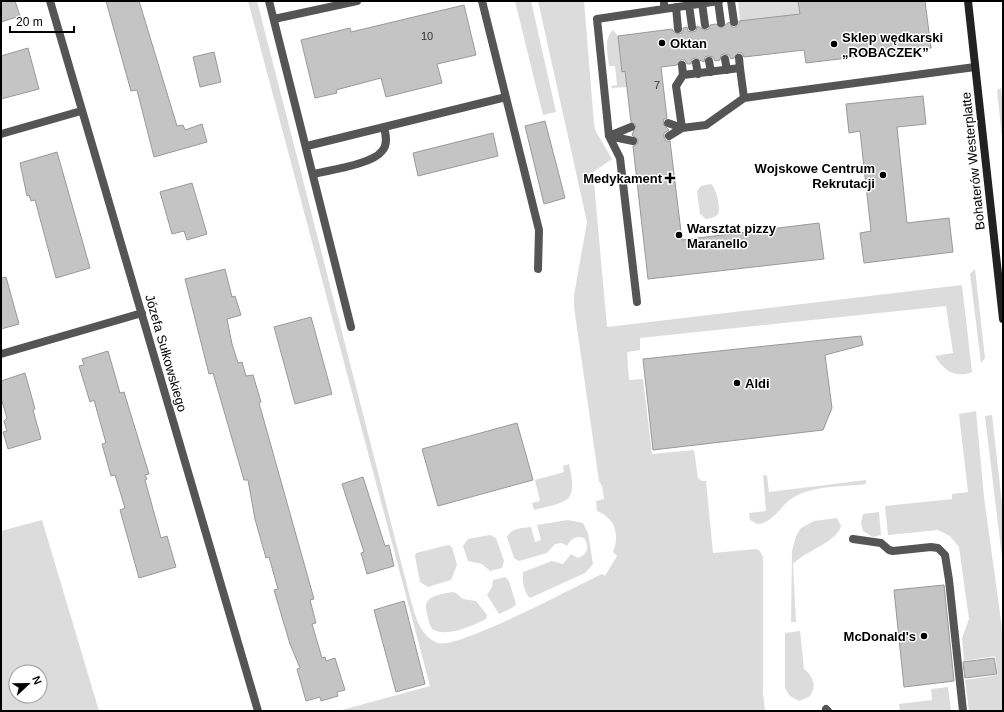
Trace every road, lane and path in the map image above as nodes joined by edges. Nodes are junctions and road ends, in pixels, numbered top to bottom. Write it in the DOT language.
graph roads {
  1 [pos="50,1"];
  2 [pos="269,1"];
  3 [pos="357,1"];
  4 [pos="482,1"];
  5 [pos="719,1"];
  6 [pos="732,1"];
  7 [pos="968,1"];
  8 [pos="702,3"];
  9 [pos="664,5"];
  10 [pos="689,5"];
  11 [pos="676,7"];
  12 [pos="274,19"];
  13 [pos="734,22"];
  14 [pos="721,23"];
  15 [pos="705,25"];
  16 [pos="692,27"];
  17 [pos="678,29"];
  18 [pos="739,58"];
  19 [pos="726,59"];
  20 [pos="709,61"];
  21 [pos="696,63"];
  22 [pos="682,65"];
  23 [pos="975,67"];
  24 [pos="740,68"];
  25 [pos="727,70"];
  26 [pos="711,72"];
  27 [pos="698,74"];
  28 [pos="684,76"];
  29 [pos="506,97"];
  30 [pos="744,98"];
  31 [pos="81,111"];
  32 [pos="668,123"];
  33 [pos="384,127"];
  34 [pos="632,127"];
  35 [pos="682,128"];
  36 [pos="1,134"];
  37 [pos="609,136"];
  38 [pos="669,136"];
  39 [pos="633,141"];
  40 [pos="307,146"];
  41 [pos="314,174"];
  42 [pos="538,269"];
  43 [pos="637,302"];
  44 [pos="142,312"];
  45 [pos="1003,319"];
  46 [pos="351,327"];
  47 [pos="1,354"];
  48 [pos="853,539"];
  49 [pos="258,711"];
  50 [pos="962,711"];
  1 -- 31 [label="street, Józefa Sułkowskiego"];
  2 -- 12 [label="street"];
  3 -- 12 [label="street"];
  4 -- 29 [label="street"];
  5 -- 8 [label="street"];
  5 -- 14 [label="street"];
  6 -- 13 [label="street"];
  7 -- 23 [label="main road, Bohaterów Westerplatte"];
  8 -- 10 [label="street"];
  8 -- 15 [label="street"];
  9 -- 11 [label="street"];
  9 -- 37 [label="street"];
  10 -- 11 [label="street"];
  10 -- 16 [label="street"];
  11 -- 17 [label="street"];
  12 -- 40 [label="street"];
  18 -- 24 [label="street"];
  19 -- 25 [label="street"];
  20 -- 26 [label="street"];
  21 -- 27 [label="street"];
  22 -- 28 [label="street"];
  23 -- 30 [label="street"];
  23 -- 45 [label="main road, Bohaterów Westerplatte"];
  24 -- 25 [label="street"];
  24 -- 30 [label="street"];
  25 -- 26 [label="street"];
  26 -- 27 [label="street"];
  27 -- 28 [label="street"];
  28 -- 35 [label="street"];
  29 -- 33 [label="street"];
  29 -- 42 [label="street"];
  30 -- 35 [label="street"];
  31 -- 36 [label="street"];
  31 -- 44 [label="street, Józefa Sułkowskiego"];
  32 -- 35 [label="street"];
  33 -- 40 [label="street"];
  33 -- 41 [label="street"];
  34 -- 37 [label="street"];
  35 -- 38 [label="street"];
  37 -- 39 [label="street"];
  37 -- 43 [label="street"];
  40 -- 41 [label="street"];
  41 -- 46 [label="street"];
  44 -- 47 [label="street"];
  44 -- 49 [label="street, Józefa Sułkowskiego"];
  48 -- 50 [label="street"];
}
